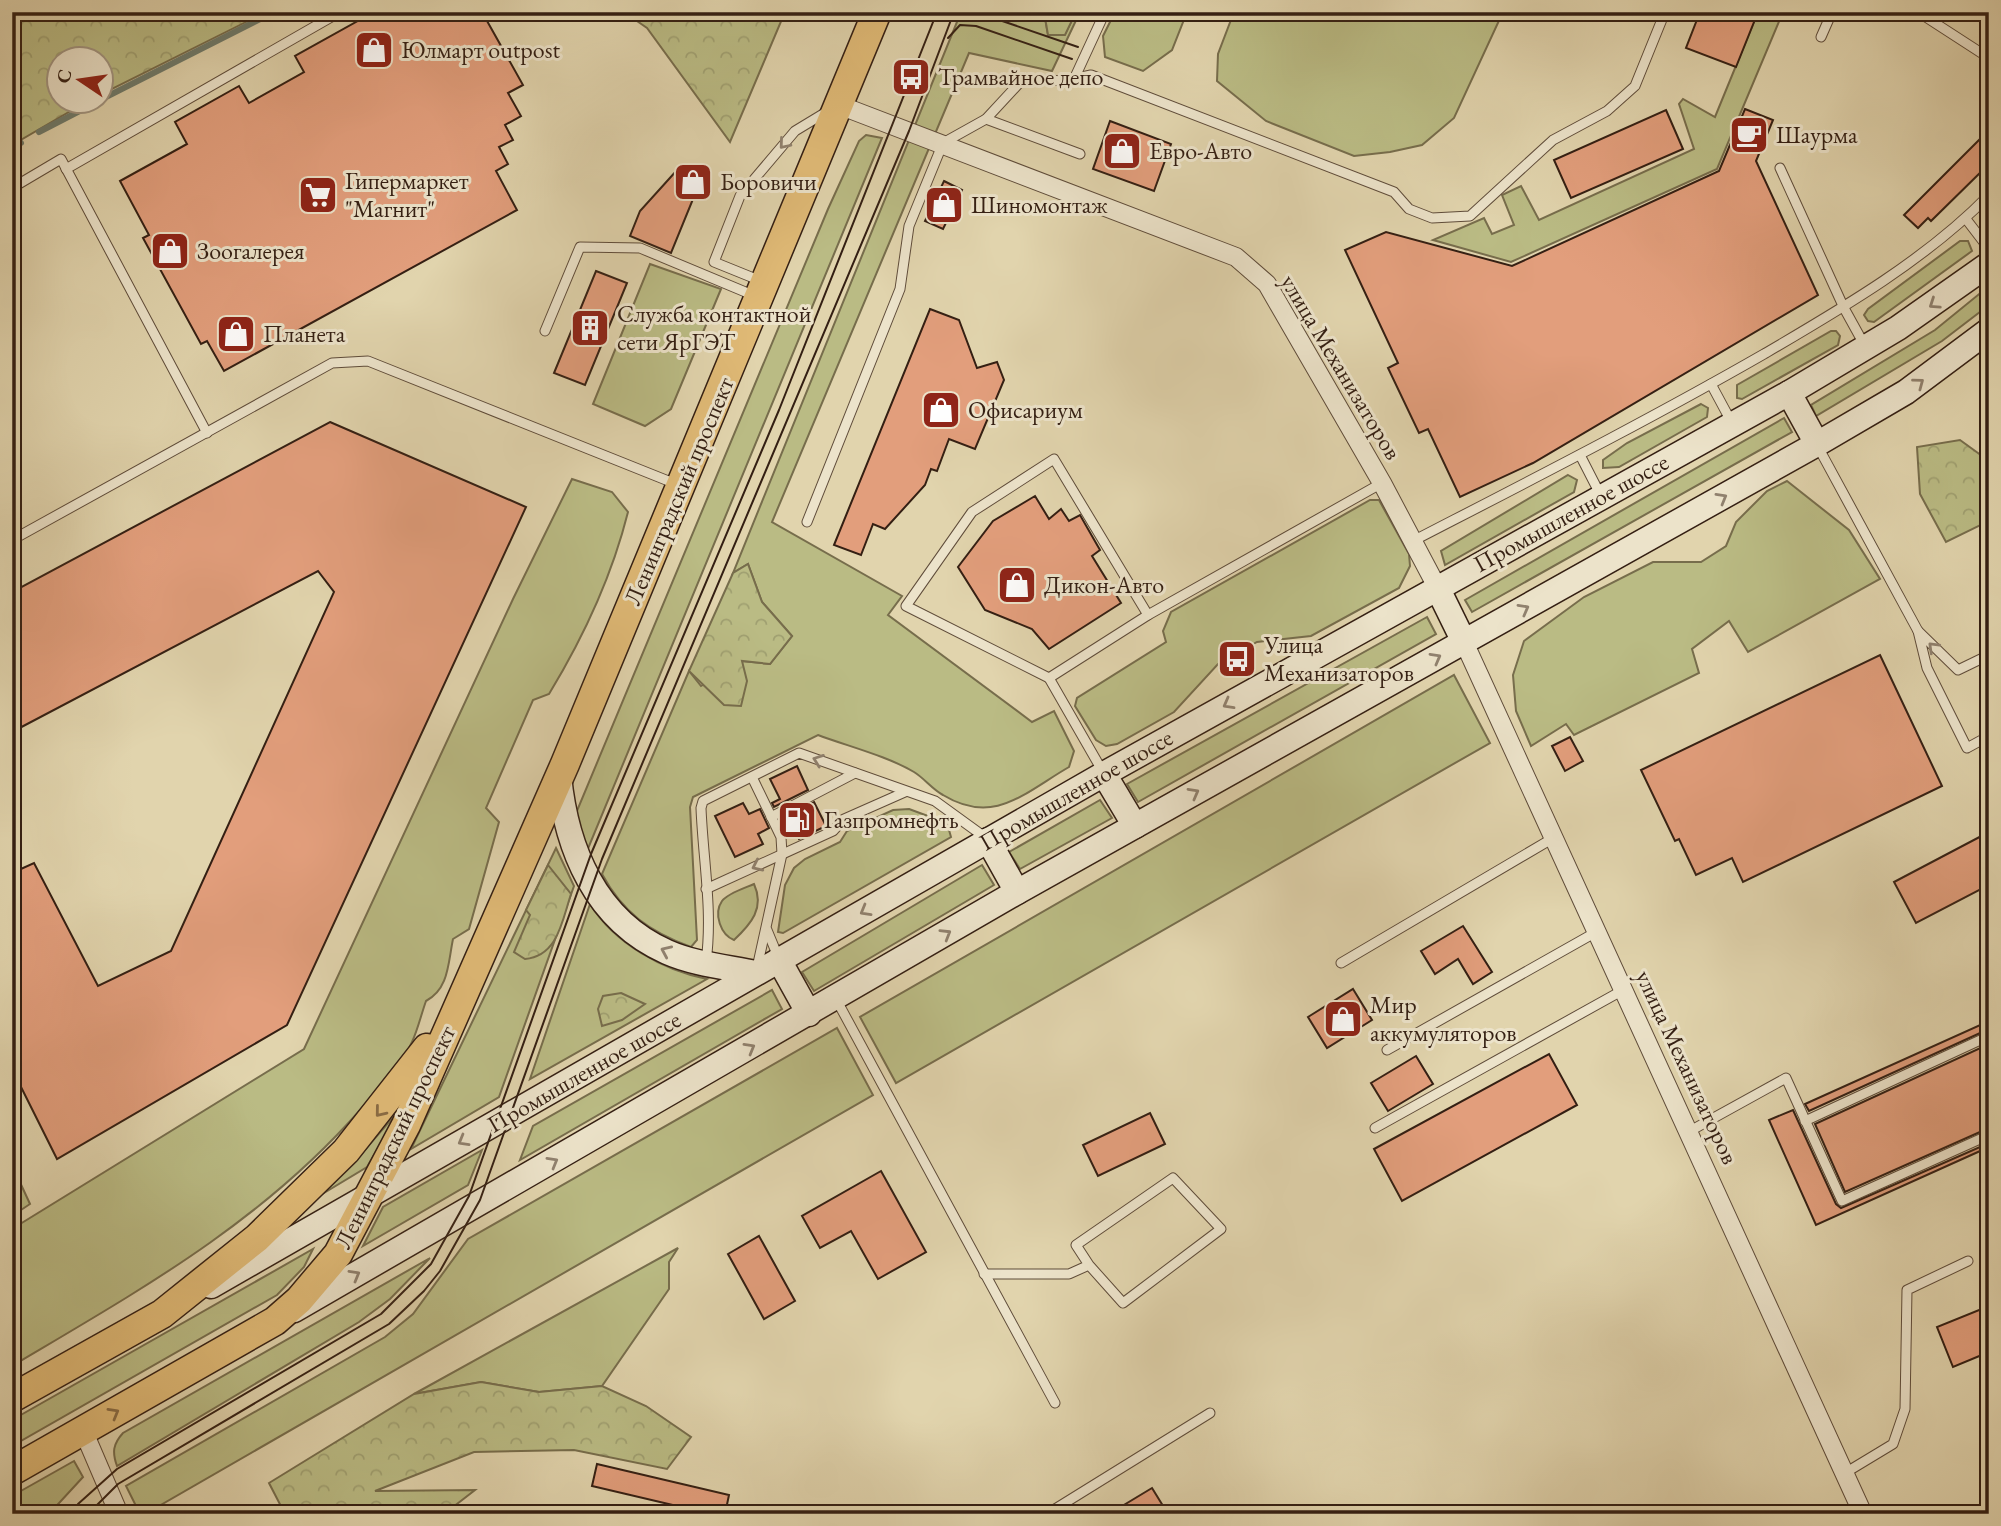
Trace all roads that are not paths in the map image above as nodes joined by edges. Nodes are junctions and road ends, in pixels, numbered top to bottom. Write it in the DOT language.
graph roads {
  1 [pos="340,12"];
  2 [pos="877,12"];
  3 [pos="1105,12"];
  4 [pos="1665,12"];
  5 [pos="1832,12"];
  6 [pos="1918,12"];
  7 [pos="1821,37"];
  8 [pos="1989,58"];
  9 [pos="1075,77"];
  10 [pos="839,105"];
  11 [pos="986,119"];
  12 [pos="943,143"];
  13 [pos="1080,154"];
  14 [pos="1780,168"];
  15 [pos="66,169"];
  16 [pos="12,188"];
  17 [pos="1989,195"];
  18 [pos="1966,219"];
  19 [pos="1989,249"];
  20 [pos="1989,264"];
  21 [pos="763,291"];
  22 [pos="1843,308"];
  23 [pos="1989,330"];
  24 [pos="545,331"];
  25 [pos="1866,347"];
  26 [pos="1711,384"];
  27 [pos="1789,393"];
  28 [pos="1733,424"];
  29 [pos="207,433"];
  30 [pos="1817,444"];
  31 [pos="1580,455"];
  32 [pos="1382,483"];
  33 [pos="681,486"];
  34 [pos="1601,497"];
  35 [pos="807,522"];
  36 [pos="12,540"];
  37 [pos="1413,541"];
  38 [pos="1437,587"];
  39 [pos="1148,615"];
  40 [pos="1917,631"];
  41 [pos="1464,642"];
  42 [pos="1989,655"];
  43 [pos="1049,678"];
  44 [pos="1989,736"];
  45 [pos="855,774"];
  46 [pos="1104,774"];
  47 [pos="559,776"];
  48 [pos="752,777"];
  49 [pos="905,792"];
  50 [pos="771,817"];
  51 [pos="1135,827"];
  52 [pos="1555,837"];
  53 [pos="988,840"];
  54 [pos="782,854"];
  55 [pos="706,889"];
  56 [pos="1017,892"];
  57 [pos="766,928"];
  58 [pos="494,929"];
  59 [pos="1598,931"];
  60 [pos="779,960"];
  61 [pos="706,963"];
  62 [pos="1341,963"];
  63 [pos="756,973"];
  64 [pos="1625,989"];
  65 [pos="836,999"];
  66 [pos="810,1014"];
  67 [pos="1989,1036"];
  68 [pos="1387,1050"];
  69 [pos="1805,1121"];
  70 [pos="1376,1128"];
  71 [pos="1690,1131"];
  72 [pos="1989,1135"];
  73 [pos="372,1195"];
  74 [pos="1968,1261"];
  75 [pos="1089,1265"];
  76 [pos="984,1273"];
  77 [pos="162,1314"];
  78 [pos="275,1321"];
  79 [pos="12,1398"];
  80 [pos="1055,1403"];
  81 [pos="1210,1413"];
  82 [pos="83,1430"];
  83 [pos="12,1471"];
  84 [pos="1845,1473"];
  85 [pos="119,1514"];
  86 [pos="1048,1514"];
  87 [pos="1863,1514"];
  1 -- 15 [label="lane"];
  2 -- 10 [label="main road, Ленинградский проспект"];
  3 -- 9 [label="lane"];
  4 -- 9 [label="lane"];
  5 -- 7 [label="lane"];
  6 -- 8 [label="lane"];
  9 -- 11 [label="lane"];
  10 -- 12 [label="street, улица Механизаторов"];
  10 -- 21 [label="main road, Ленинградский проспект"];
  10 -- 21 [label="lane, one-way"];
  11 -- 12 [label="lane"];
  11 -- 13 [label="lane"];
  12 -- 32 [label="street, улица Механизаторов"];
  12 -- 35 [label="lane"];
  14 -- 22 [label="lane"];
  15 -- 16 [label="lane"];
  15 -- 29 [label="lane"];
  17 -- 18 [label="lane"];
  18 -- 19 [label="lane"];
  18 -- 22 [label="lane"];
  20 -- 25 [label="main road, Промышленное шоссе, one-way"];
  21 -- 24 [label="lane"];
  21 -- 33 [label="main road, Ленинградский проспект"];
  22 -- 25 [label="lane"];
  22 -- 26 [label="lane"];
  30 -- 23 [label="main road, one-way"];
  25 -- 27 [label="main road, Промышленное шоссе"];
  26 -- 28 [label="lane"];
  26 -- 31 [label="lane"];
  27 -- 28 [label="main road, Промышленное шоссе"];
  27 -- 30 [label="main road"];
  28 -- 34 [label="main road, Промышленное шоссе"];
  29 -- 33 [label="lane"];
  29 -- 36 [label="lane"];
  30 -- 40 [label="lane"];
  41 -- 30 [label="main road, one-way"];
  31 -- 34 [label="lane"];
  31 -- 37 [label="lane"];
  32 -- 37 [label="street, улица Механизаторов"];
  32 -- 39 [label="lane"];
  33 -- 47 [label="main road, Ленинградский проспект"];
  34 -- 38 [label="main road, Промышленное шоссе"];
  37 -- 38 [label="street, улица Механизаторов"];
  38 -- 41 [label="main road"];
  38 -- 46 [label="main road, Промышленное шоссе, one-way"];
  39 -- 43 [label="lane"];
  39 -- 43 [label="lane"];
  42 -- 40 [label="lane, one-way"];
  40 -- 44 [label="lane"];
  51 -- 41 [label="main road, one-way"];
  41 -- 52 [label="street, улица Механизаторов"];
  43 -- 46 [label="lane"];
  45 -- 48 [label="lane, one-way"];
  45 -- 49 [label="lane"];
  45 -- 50 [label="lane"];
  46 -- 51 [label="main road"];
  46 -- 53 [label="main road, Промышленное шоссе"];
  47 -- 58 [label="main road, Ленинградский проспект"];
  61 -- 47 [label="main road, one-way"];
  48 -- 50 [label="lane"];
  48 -- 55 [label="lane"];
  49 -- 53 [label="lane"];
  49 -- 54 [label="lane"];
  50 -- 54 [label="lane"];
  51 -- 56 [label="main road"];
  52 -- 59 [label="street, улица Механизаторов"];
  52 -- 62 [label="lane"];
  53 -- 56 [label="main road"];
  53 -- 60 [label="main road, Промышленное шоссе, one-way"];
  54 -- 55 [label="lane, one-way"];
  54 -- 57 [label="lane"];
  55 -- 61 [label="lane"];
  65 -- 56 [label="main road, one-way"];
  57 -- 60 [label="lane"];
  57 -- 63 [label="lane"];
  58 -- 73 [label="main road, Ленинградский проспект"];
  58 -- 77 [label="main road, Ленинградский проспект, one-way"];
  59 -- 64 [label="street, улица Механизаторов"];
  59 -- 68 [label="lane"];
  60 -- 63 [label="main road, Промышленное шоссе"];
  60 -- 66 [label="main road"];
  61 -- 63 [label="main road"];
  63 -- 73 [label="main road, Промышленное шоссе, one-way"];
  64 -- 70 [label="lane"];
  64 -- 71 [label="street, улица Механизаторов"];
  65 -- 66 [label="main road"];
  65 -- 76 [label="lane"];
  78 -- 66 [label="main road, one-way"];
  67 -- 69 [label="lane"];
  69 -- 71 [label="lane"];
  69 -- 72 [label="lane"];
  71 -- 84 [label="street, улица Механизаторов"];
  73 -- 77 [label="main road, Промышленное шоссе"];
  73 -- 78 [label="main road, Ленинградский проспект"];
  74 -- 84 [label="lane"];
  75 -- 75 [label="lane"];
  75 -- 76 [label="lane"];
  76 -- 80 [label="lane"];
  77 -- 79 [label="main road, Ленинградский проспект"];
  82 -- 78 [label="main road, Ленинградский проспект, one-way"];
  81 -- 86 [label="lane"];
  82 -- 83 [label="main road, Ленинградский проспект"];
  82 -- 85 [label="street"];
  84 -- 87 [label="street, улица Механизаторов"];
}
